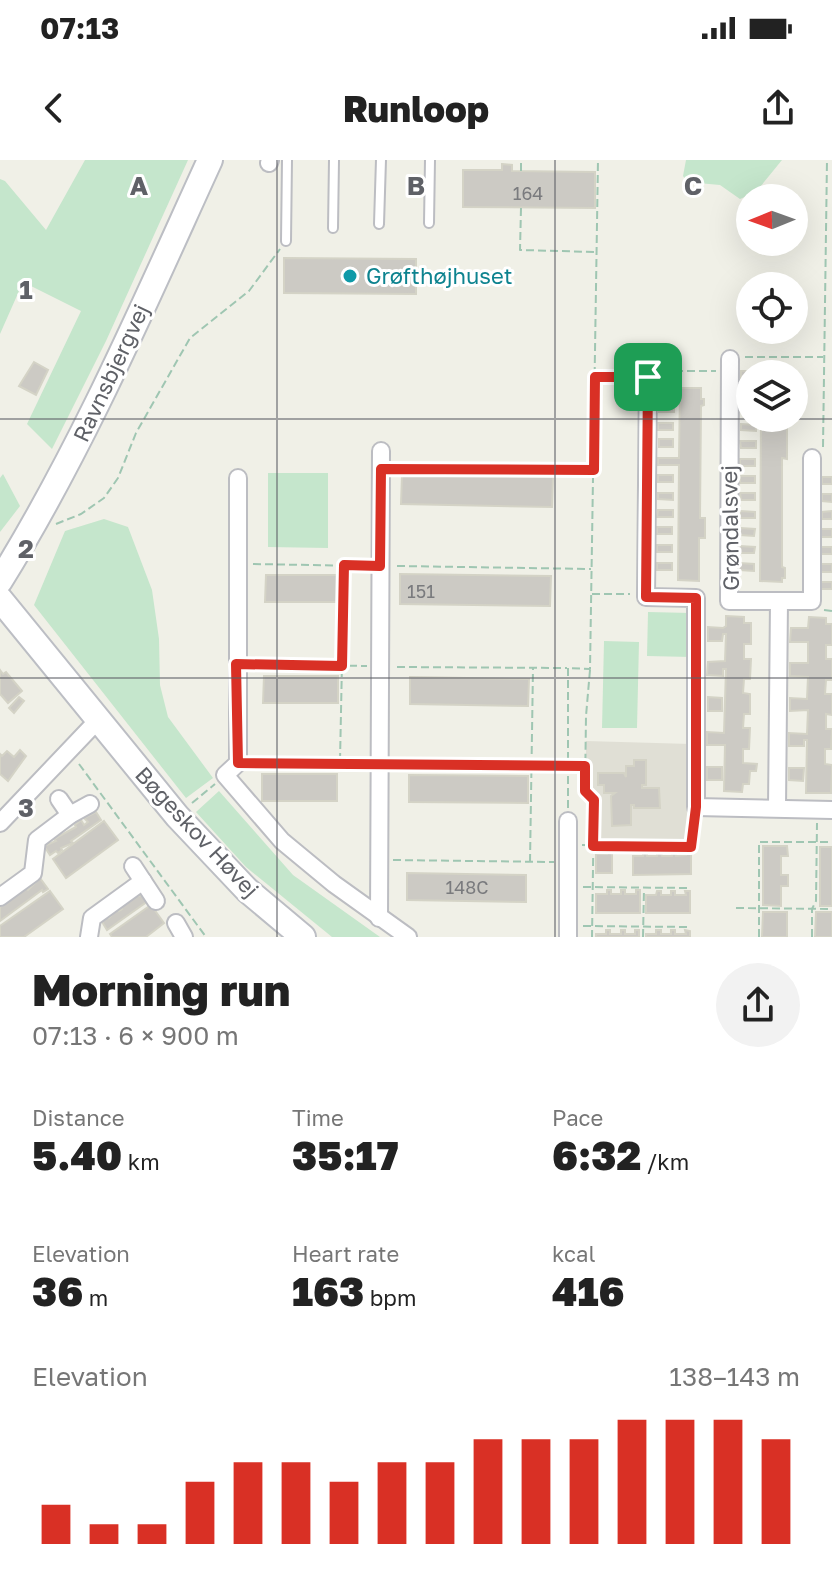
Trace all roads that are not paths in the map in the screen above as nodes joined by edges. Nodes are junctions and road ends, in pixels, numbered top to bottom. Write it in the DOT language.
graph roads {
  1 [pos="210,160"];
  2 [pos="287,160"];
  3 [pos="334,160"];
  4 [pos="381,160"];
  5 [pos="430,160"];
  6 [pos="429,223"];
  7 [pos="379,224"];
  8 [pos="333,228"];
  9 [pos="286,241"];
  10 [pos="730,365"];
  11 [pos="648,374"];
  12 [pos="381,451"];
  13 [pos="812,458"];
  14 [pos="238,478"];
  15 [pos="0,581"];
  16 [pos="0,599"];
  17 [pos="779,601"];
  18 [pos="98,720"];
  19 [pos="59,799"];
  20 [pos="90,804"];
  21 [pos="777,808"];
  22 [pos="824,810"];
  23 [pos="70,815"];
  24 [pos="568,821"];
  25 [pos="0,823"];
  26 [pos="133,866"];
  27 [pos="143,881"];
  28 [pos="0,897"];
  29 [pos="156,901"];
  30 [pos="379,918"];
  31 [pos="568,932"];
  32 [pos="89,937"];
  33 [pos="303,937"];
  34 [pos="408,937"];
  1 -- 15 [label="street, Ravnsbjergvej"];
  2 -- 9 [label="lane"];
  3 -- 8 [label="lane"];
  4 -- 7 [label="lane"];
  5 -- 6 [label="lane"];
  10 -- 17 [label="street, Grøndalsvej"];
  11 -- 21 [label="street, Grøndalsvej"];
  12 -- 30 [label="street"];
  13 -- 17 [label="street, Grøndalsvej"];
  14 -- 30 [label="street"];
  16 -- 18 [label="street, Bøgeskov Høvej"];
  17 -- 21 [label="street"];
  18 -- 25 [label="street"];
  18 -- 33 [label="street, Bøgeskov Høvej"];
  19 -- 23 [label="street"];
  20 -- 23 [label="street"];
  21 -- 22 [label="street"];
  23 -- 28 [label="street"];
  24 -- 31 [label="street"];
  26 -- 27 [label="street"];
  27 -- 29 [label="street"];
  27 -- 32 [label="street"];
  30 -- 34 [label="street"];
}
